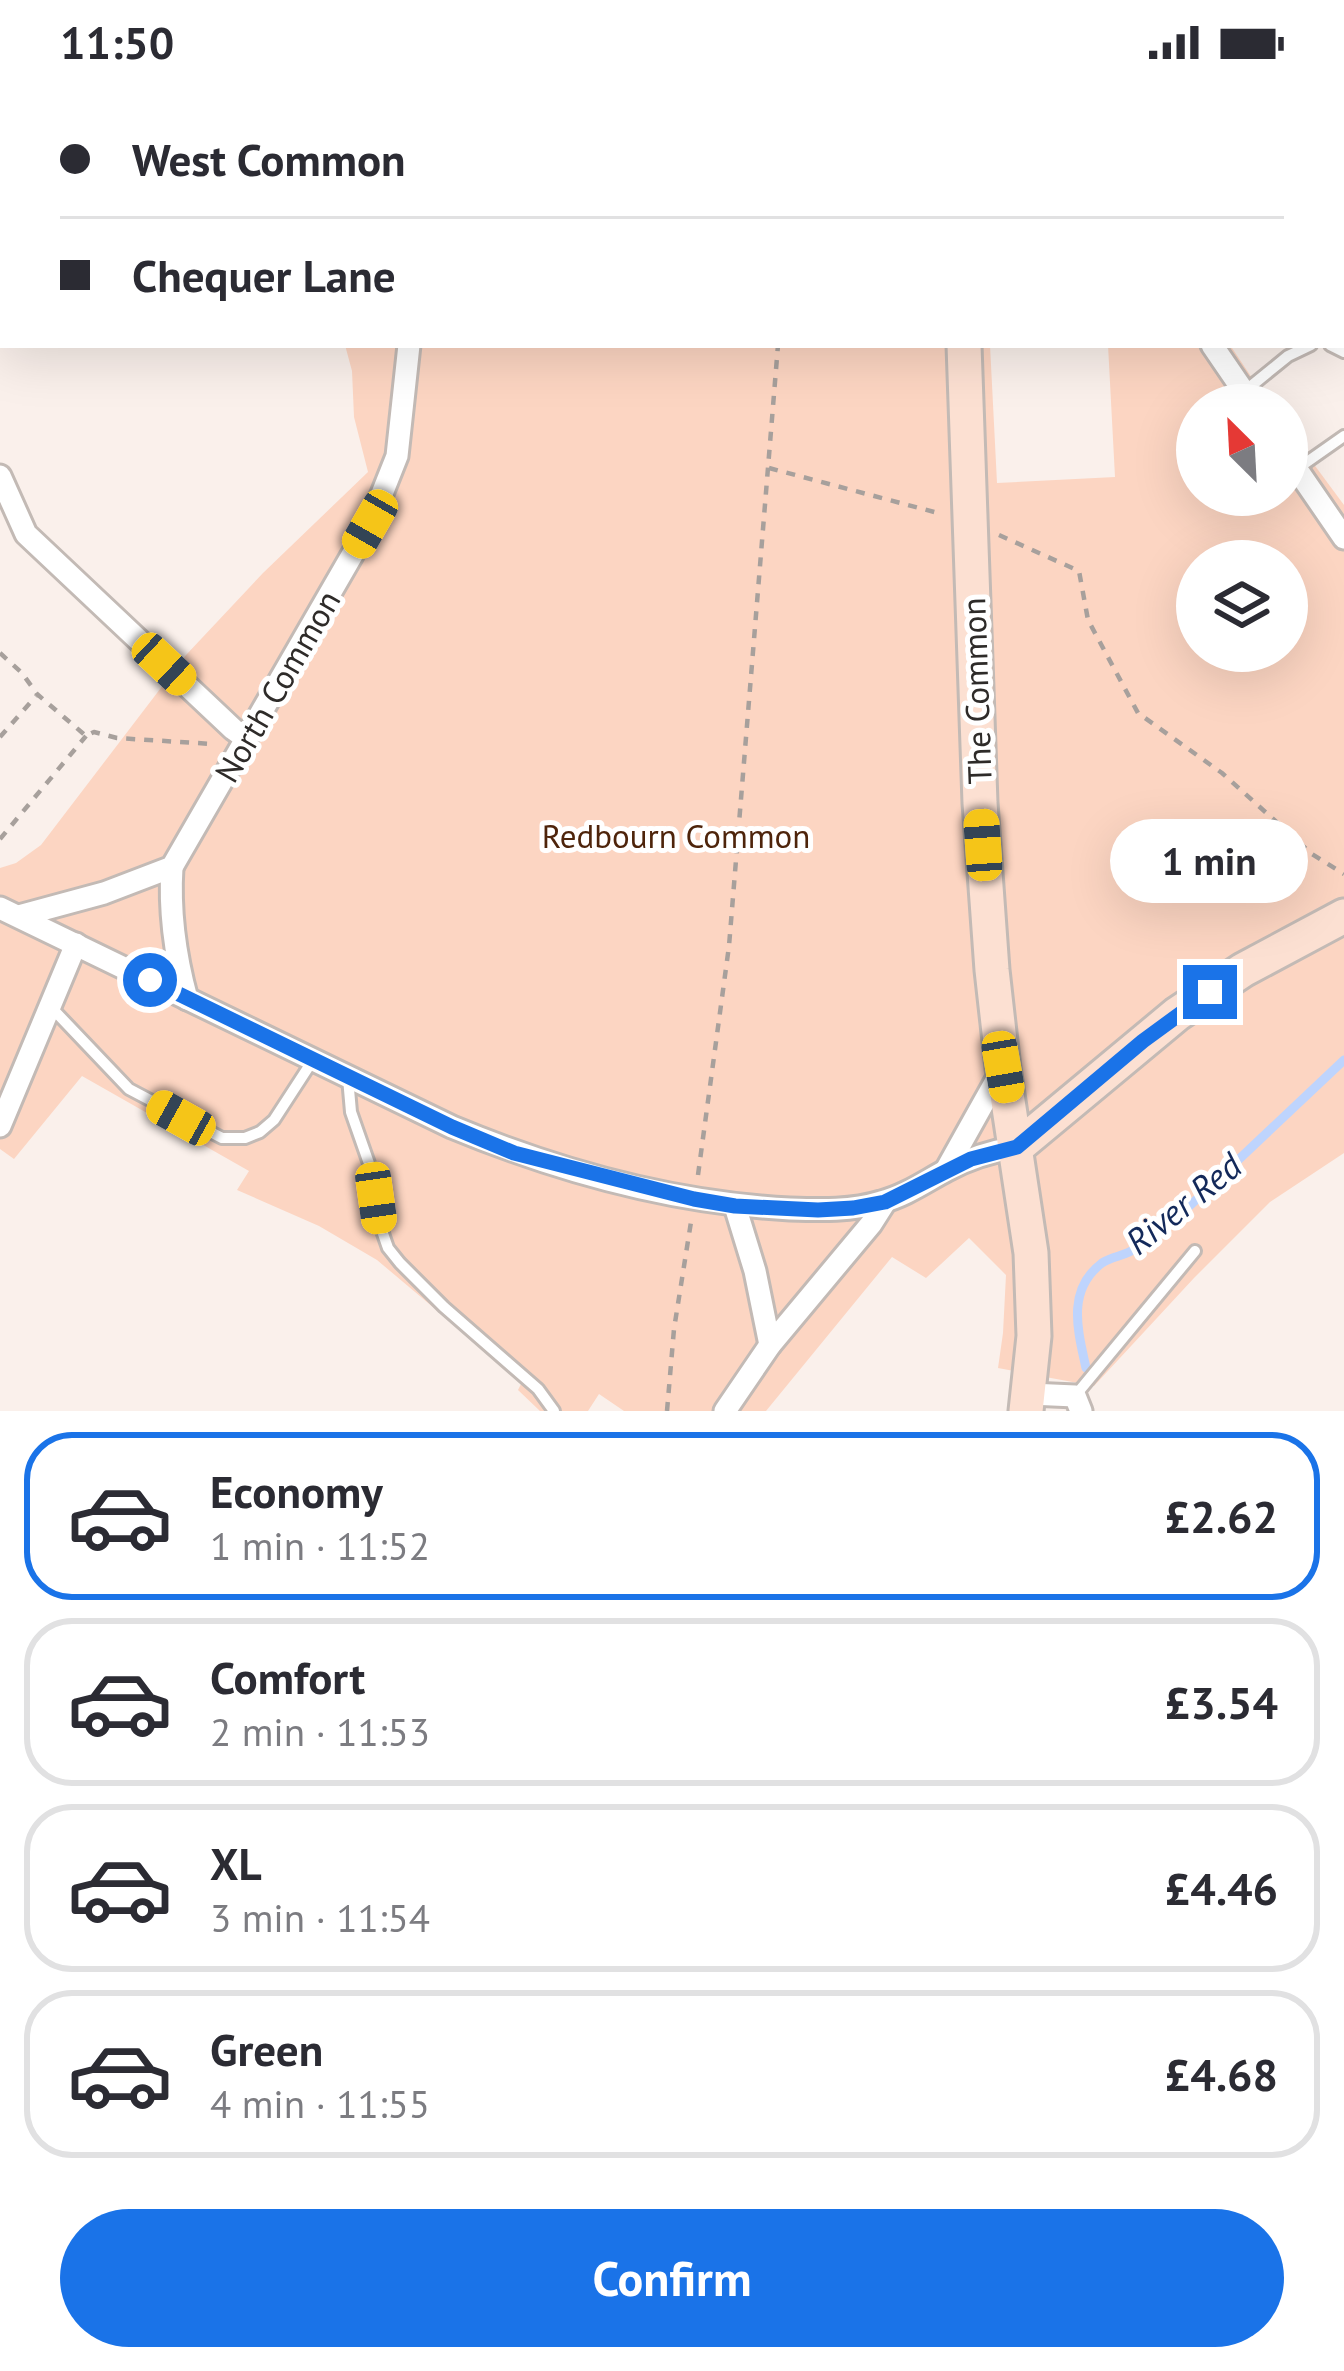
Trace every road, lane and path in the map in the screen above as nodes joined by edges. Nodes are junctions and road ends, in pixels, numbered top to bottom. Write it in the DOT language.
graph roads {
  1 [pos="409,348"];
  2 [pos="778,348"];
  3 [pos="964,348"];
  4 [pos="1214,348"];
  5 [pos="1305,348"];
  6 [pos="1239,384"];
  7 [pos="1262,384"];
  8 [pos="1344,436"];
  9 [pos="1308,454"];
  10 [pos="769,468"];
  11 [pos="0,476"];
  12 [pos="1308,485"];
  13 [pos="969,521"];
  14 [pos="1344,538"];
  15 [pos="0,653"];
  16 [pos="37,694"];
  17 [pos="86,736"];
  18 [pos="0,737"];
  19 [pos="248,739"];
  20 [pos="222,748"];
  21 [pos="0,839"];
  22 [pos="172,867"];
  23 [pos="1344,874"];
  24 [pos="9,912"];
  25 [pos="1344,916"];
  26 [pos="76,944"];
  27 [pos="187,999"];
  28 [pos="49,1005"];
  29 [pos="313,1060"];
  30 [pos="1003,1067"];
  31 [pos="348,1078"];
  32 [pos="0,1126"];
  33 [pos="1017,1147"];
  34 [pos="946,1170"];
  35 [pos="694,1199"];
  36 [pos="885,1202"];
  37 [pos="735,1206"];
  38 [pos="1195,1251"];
  39 [pos="770,1345"];
  40 [pos="1028,1403"];
  41 [pos="1078,1404"];
  42 [pos="554,1411"];
  43 [pos="667,1411"];
  44 [pos="725,1411"];
  1 -- 19 [label="street, North Common"];
  2 -- 10 [label="path"];
  3 -- 13 [label="street, The Common"];
  4 -- 6 [label="street"];
  5 -- 7 [label="lane"];
  8 -- 9 [label="lane"];
  10 -- 13 [label="path"];
  10 -- 35 [label="path"];
  11 -- 19 [label="street"];
  12 -- 14 [label="street"];
  13 -- 23 [label="path"];
  13 -- 30 [label="street, The Common"];
  15 -- 16 [label="path"];
  16 -- 17 [label="path"];
  16 -- 18 [label="path"];
  17 -- 20 [label="path"];
  17 -- 21 [label="path"];
  19 -- 22 [label="street, North Common"];
  22 -- 24 [label="street"];
  22 -- 27 [label="street"];
  24 -- 26 [label="street"];
  25 -- 33 [label="street"];
  26 -- 27 [label="street"];
  26 -- 28 [label="street"];
  27 -- 29 [label="street"];
  28 -- 29 [label="lane"];
  28 -- 32 [label="street"];
  29 -- 31 [label="street"];
  30 -- 33 [label="street, The Common"];
  30 -- 34 [label="street"];
  31 -- 35 [label="street"];
  31 -- 42 [label="lane"];
  33 -- 34 [label="street"];
  33 -- 40 [label="street, The Common"];
  34 -- 36 [label="street"];
  35 -- 37 [label="street"];
  35 -- 43 [label="path"];
  36 -- 37 [label="street"];
  36 -- 39 [label="street"];
  37 -- 39 [label="street"];
  38 -- 41 [label="lane"];
  39 -- 44 [label="street"];
  40 -- 41 [label="street"];
}
